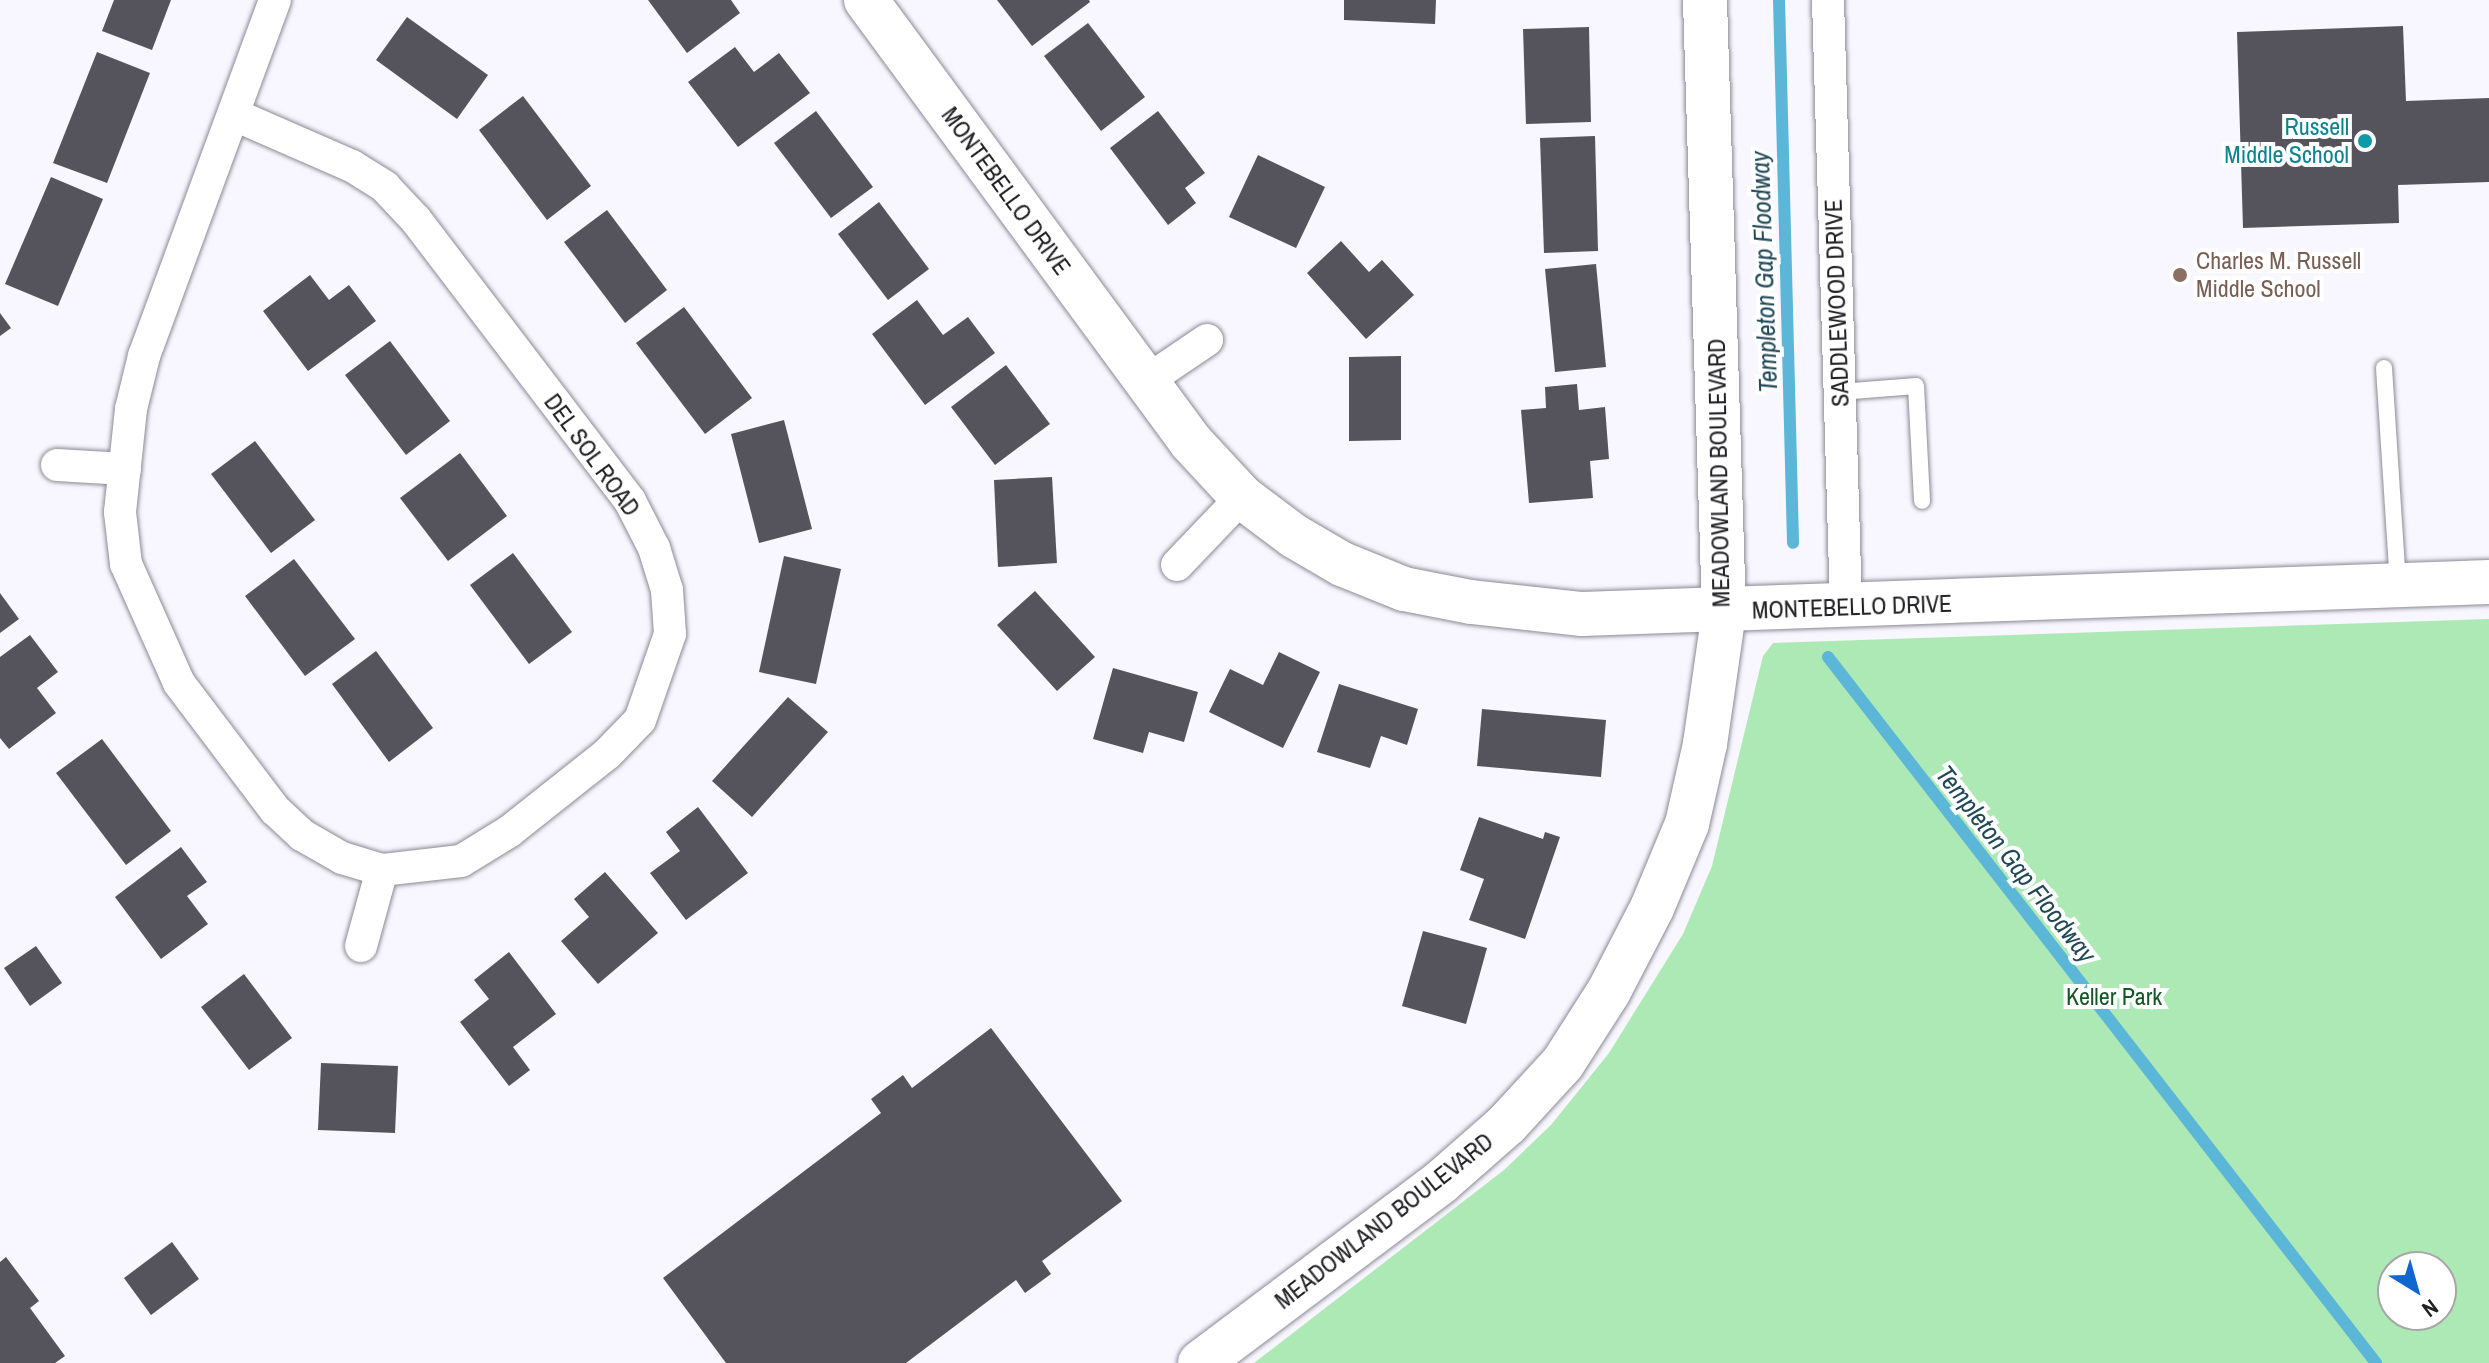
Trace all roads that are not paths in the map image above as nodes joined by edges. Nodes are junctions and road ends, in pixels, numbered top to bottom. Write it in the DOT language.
graph roads {
  1 [pos="275,0"];
  2 [pos="866,0"];
  3 [pos="1705,0"];
  4 [pos="1828,0"];
  5 [pos="235,115"];
  6 [pos="1207,340"];
  7 [pos="2384,368"];
  8 [pos="1145,382"];
  9 [pos="1840,392"];
  10 [pos="57,465"];
  11 [pos="125,469"];
  12 [pos="1242,497"];
  13 [pos="1922,501"];
  14 [pos="1177,565"];
  15 [pos="2489,582"];
  16 [pos="2398,585"];
  17 [pos="1846,607"];
  18 [pos="1724,612"];
  19 [pos="382,870"];
  20 [pos="361,946"];
  21 [pos="1200,1363"];
  1 -- 5 [label="street, DEL SOL ROAD"];
  2 -- 8 [label="street, MONTEBELLO DRIVE"];
  3 -- 18 [label="street, MEADOWLAND BOULEVARD"];
  4 -- 9 [label="street, SADDLEWOOD DRIVE"];
  5 -- 11 [label="street, DEL SOL ROAD"];
  5 -- 19 [label="street, DEL SOL ROAD"];
  6 -- 8 [label="street"];
  7 -- 16 [label="lane"];
  8 -- 12 [label="street, MONTEBELLO DRIVE"];
  9 -- 13 [label="lane"];
  9 -- 17 [label="street, SADDLEWOOD DRIVE"];
  10 -- 11 [label="street"];
  11 -- 19 [label="street, DEL SOL ROAD"];
  12 -- 14 [label="street"];
  12 -- 18 [label="street, MONTEBELLO DRIVE"];
  15 -- 16 [label="street, MONTEBELLO DRIVE"];
  16 -- 17 [label="street, MONTEBELLO DRIVE"];
  17 -- 18 [label="street, MONTEBELLO DRIVE"];
  18 -- 21 [label="street, MEADOWLAND BOULEVARD"];
  19 -- 20 [label="street"];
}
